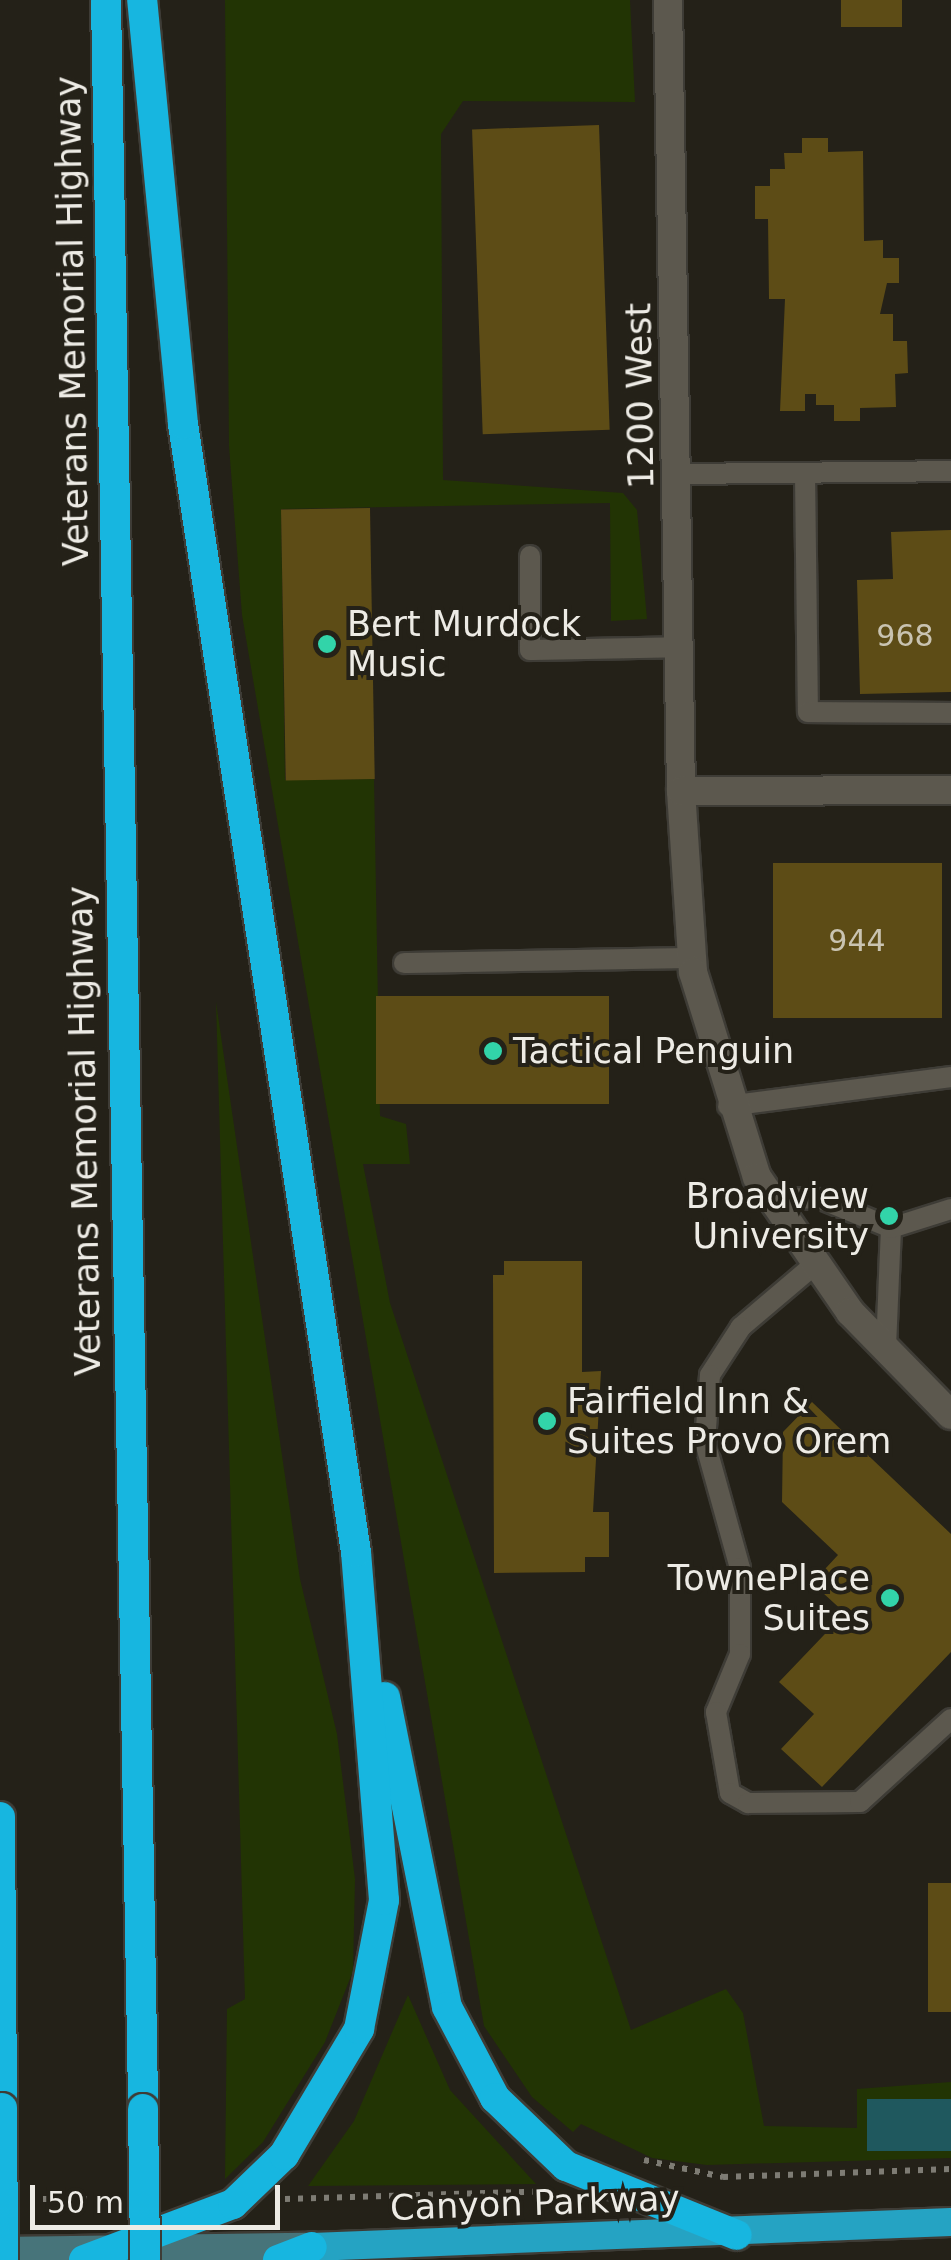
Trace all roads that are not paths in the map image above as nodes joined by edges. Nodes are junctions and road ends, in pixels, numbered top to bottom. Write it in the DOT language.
graph roads {
  1 [pos="106,0"];
  2 [pos="142,0"];
  3 [pos="668,0"];
  4 [pos="951,471"];
  5 [pos="805,473"];
  6 [pos="679,474"];
  7 [pos="530,556"];
  8 [pos="680,647"];
  9 [pos="951,712"];
  10 [pos="951,790"];
  11 [pos="681,791"];
  12 [pos="692,958"];
  13 [pos="404,962"];
  14 [pos="951,1077"];
  15 [pos="728,1106"];
  16 [pos="770,1197"];
  17 [pos="951,1210"];
  18 [pos="890,1228"];
  19 [pos="814,1265"];
  20 [pos="886,1349"];
  21 [pos="951,1415"];
  22 [pos="356,1552"];
  23 [pos="951,1719"];
  24 [pos="0,1817"];
  25 [pos="2,2108"];
  26 [pos="951,2222"];
  27 [pos="738,2235"];
  28 [pos="312,2247"];
  29 [pos="0,2251"];
  30 [pos="98,2256"];
  31 [pos="2,2260"];
  32 [pos="145,2260"];
  33 [pos="278,2260"];
  1 -- 32 [label="highway, Veterans Memorial Highway, bridge"];
  2 -- 22 [label="highway"];
  3 -- 6 [label="street, 1200 West"];
  4 -- 5 [label="lane"];
  5 -- 6 [label="lane"];
  5 -- 9 [label="lane"];
  6 -- 8 [label="street, 1200 West"];
  7 -- 8 [label="lane"];
  8 -- 11 [label="street, 1200 West"];
  10 -- 11 [label="street"];
  11 -- 12 [label="street, 1200 West"];
  12 -- 13 [label="lane"];
  12 -- 15 [label="street, 1200 West"];
  14 -- 15 [label="lane"];
  15 -- 16 [label="street, 1200 West"];
  16 -- 18 [label="lane"];
  16 -- 19 [label="street, 1200 West"];
  17 -- 18 [label="lane"];
  18 -- 20 [label="lane"];
  19 -- 20 [label="street, 1200 West"];
  19 -- 23 [label="lane"];
  20 -- 21 [label="street, 1200 West"];
  22 -- 27 [label="highway"];
  22 -- 30 [label="highway"];
  24 -- 25 [label="highway"];
  25 -- 31 [label="highway, bridge"];
  26 -- 27 [label="highway, Canyon Parkway"];
  27 -- 28 [label="highway, Canyon Parkway"];
  28 -- 30 [label="main road, Canyon Parkway"];
  28 -- 33 [label="highway"];
  29 -- 30 [label="main road, Canyon Parkway"];
}
